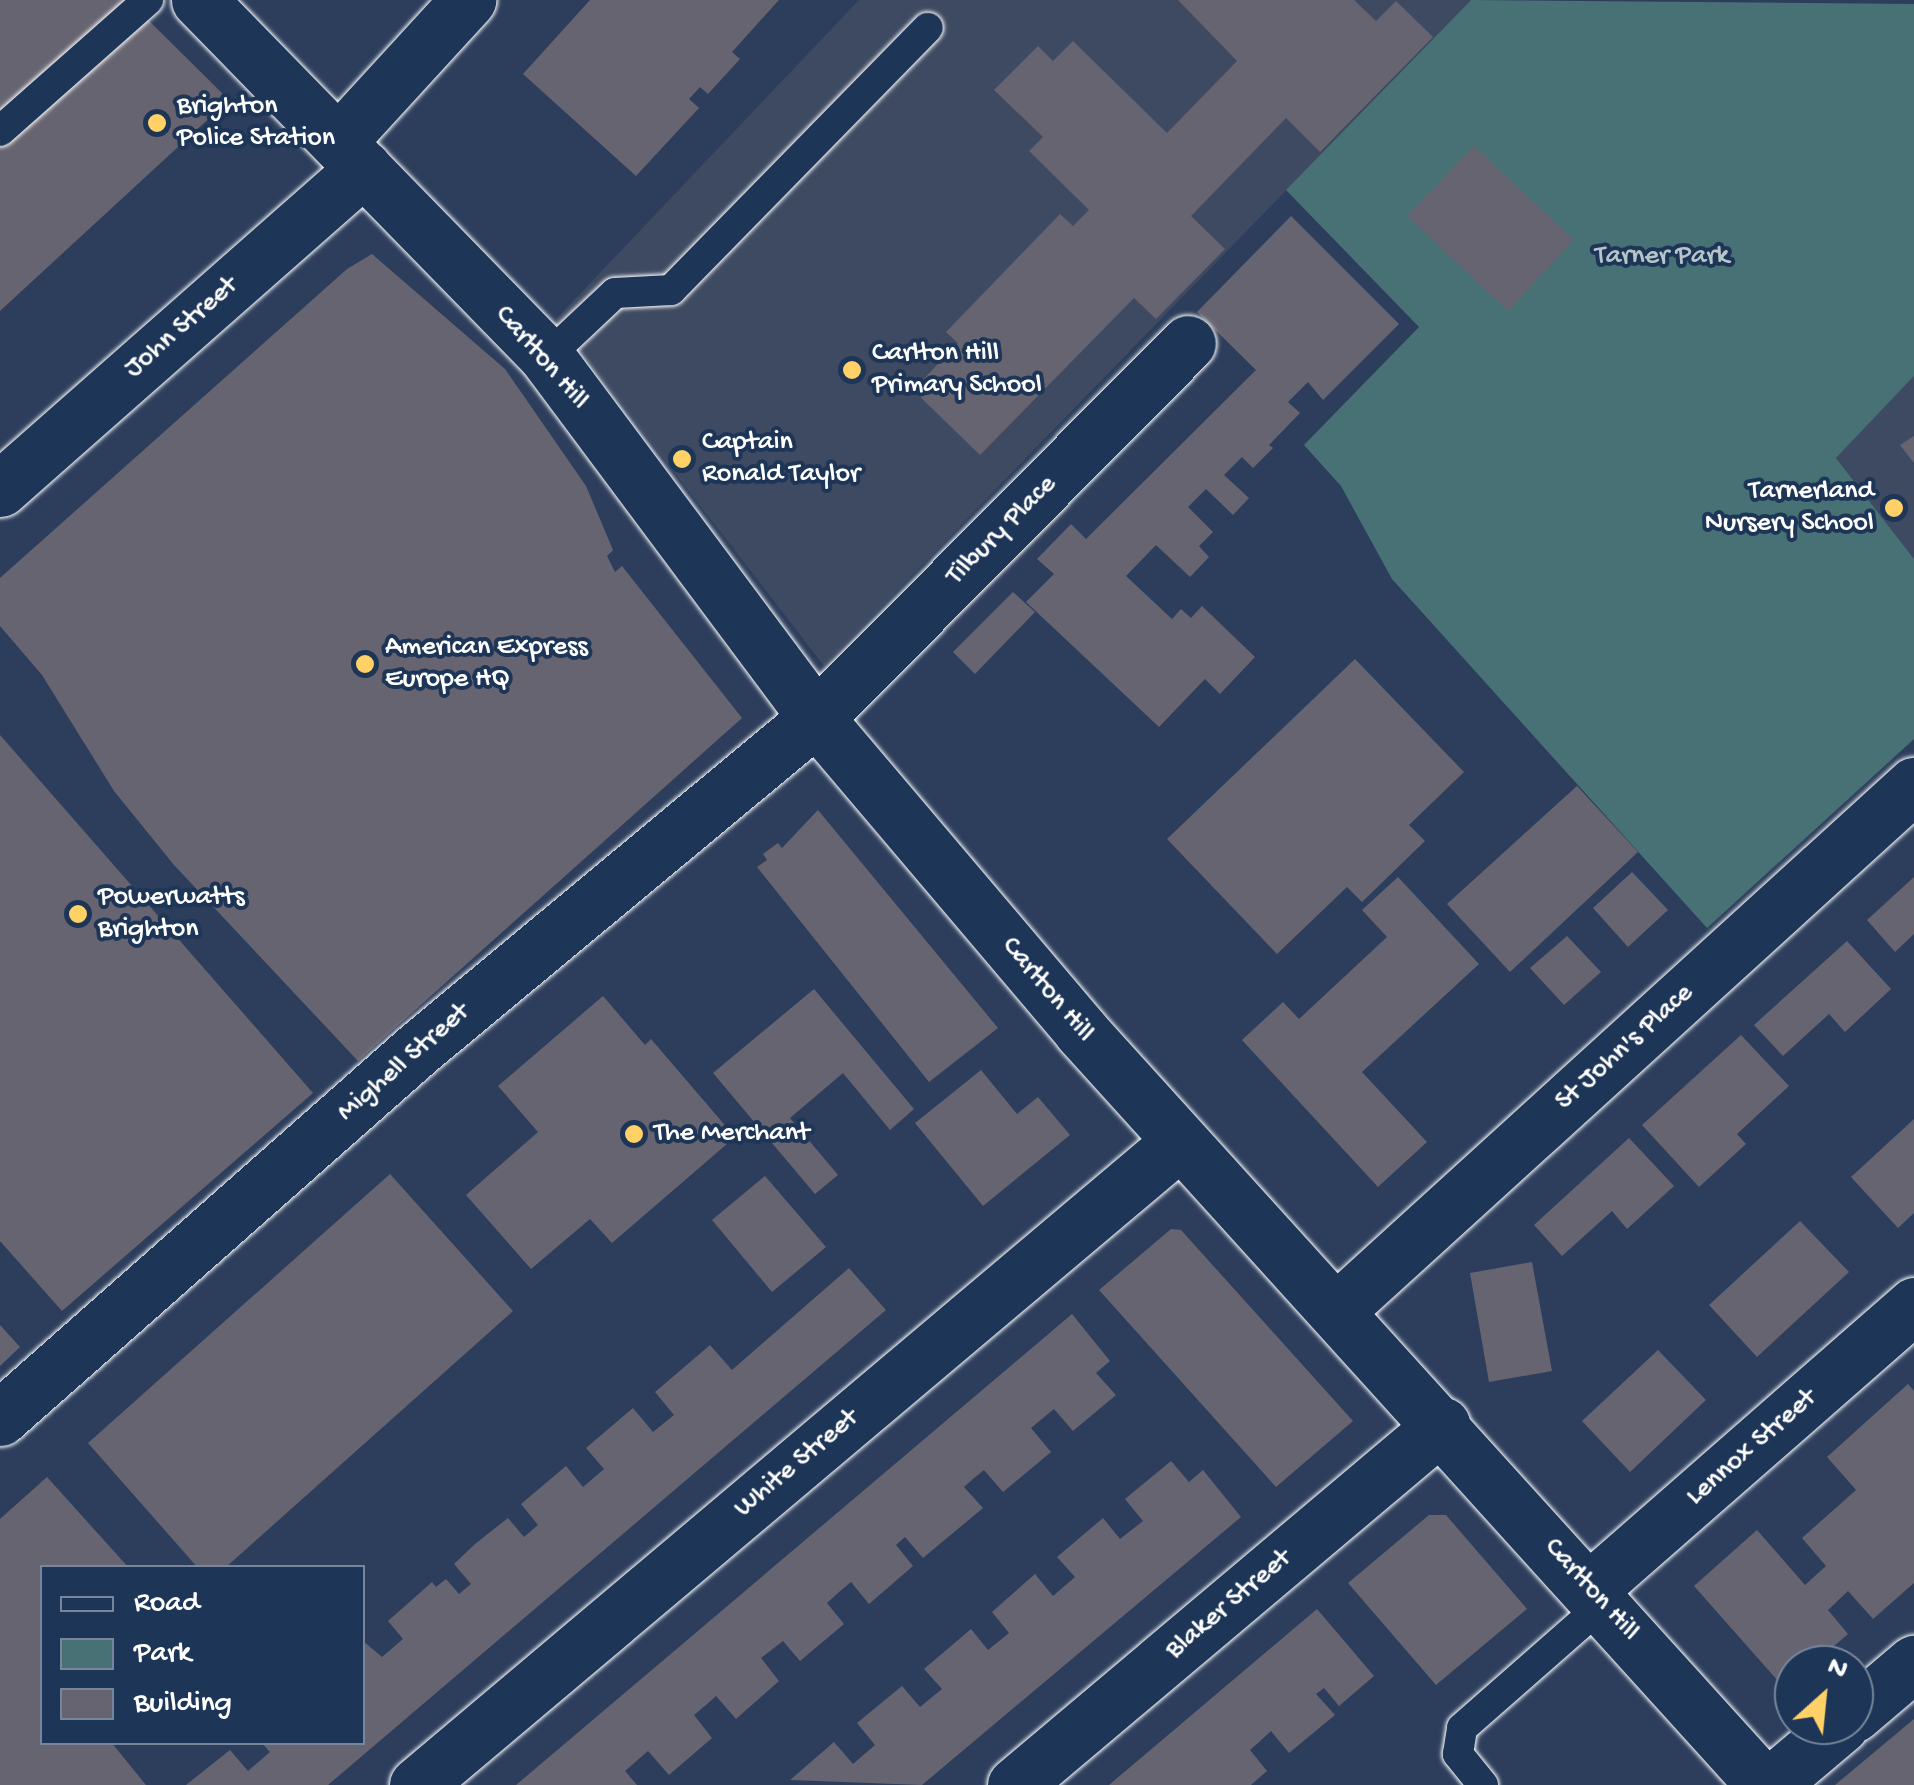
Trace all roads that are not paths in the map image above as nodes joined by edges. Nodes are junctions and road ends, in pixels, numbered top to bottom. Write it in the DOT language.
graph roads {
  1 [pos="148,0"];
  2 [pos="200,0"];
  3 [pos="468,0"];
  4 [pos="928,28"];
  5 [pos="0,131"];
  6 [pos="351,155"];
  7 [pos="1188,343"];
  8 [pos="547,357"];
  9 [pos="0,488"];
  10 [pos="816,718"];
  11 [pos="1914,785"];
  12 [pos="1178,1144"];
  13 [pos="1914,1305"];
  14 [pos="1336,1311"];
  15 [pos="0,1418"];
  16 [pos="1442,1424"];
  17 [pos="1596,1596"];
  18 [pos="1914,1662"];
  19 [pos="1874,1697"];
  20 [pos="1816,1745"];
  21 [pos="417,1785"];
  22 [pos="1015,1785"];
  23 [pos="1482,1785"];
  24 [pos="1767,1785"];
  1 -- 5 [label="lane"];
  2 -- 6 [label="street, Carlton Hill"];
  3 -- 6 [label="street, John Street"];
  4 -- 8 [label="lane"];
  6 -- 8 [label="street, Carlton Hill"];
  6 -- 9 [label="street, John Street"];
  7 -- 10 [label="street, Tilbury Place"];
  8 -- 10 [label="street, Carlton Hill"];
  10 -- 12 [label="street, Carlton Hill"];
  10 -- 15 [label="street, Mighell Street"];
  11 -- 14 [label="street, St John's Place"];
  12 -- 14 [label="street, Carlton Hill"];
  12 -- 21 [label="street, White Street"];
  13 -- 17 [label="street, Lennox Street"];
  14 -- 16 [label="street, Carlton Hill"];
  16 -- 17 [label="street, Carlton Hill"];
  16 -- 22 [label="street, Blaker Street"];
  17 -- 23 [label="lane"];
  17 -- 24 [label="street, Carlton Hill"];
  18 -- 19 [label="street"];
  20 -- 24 [label="street"];
}
